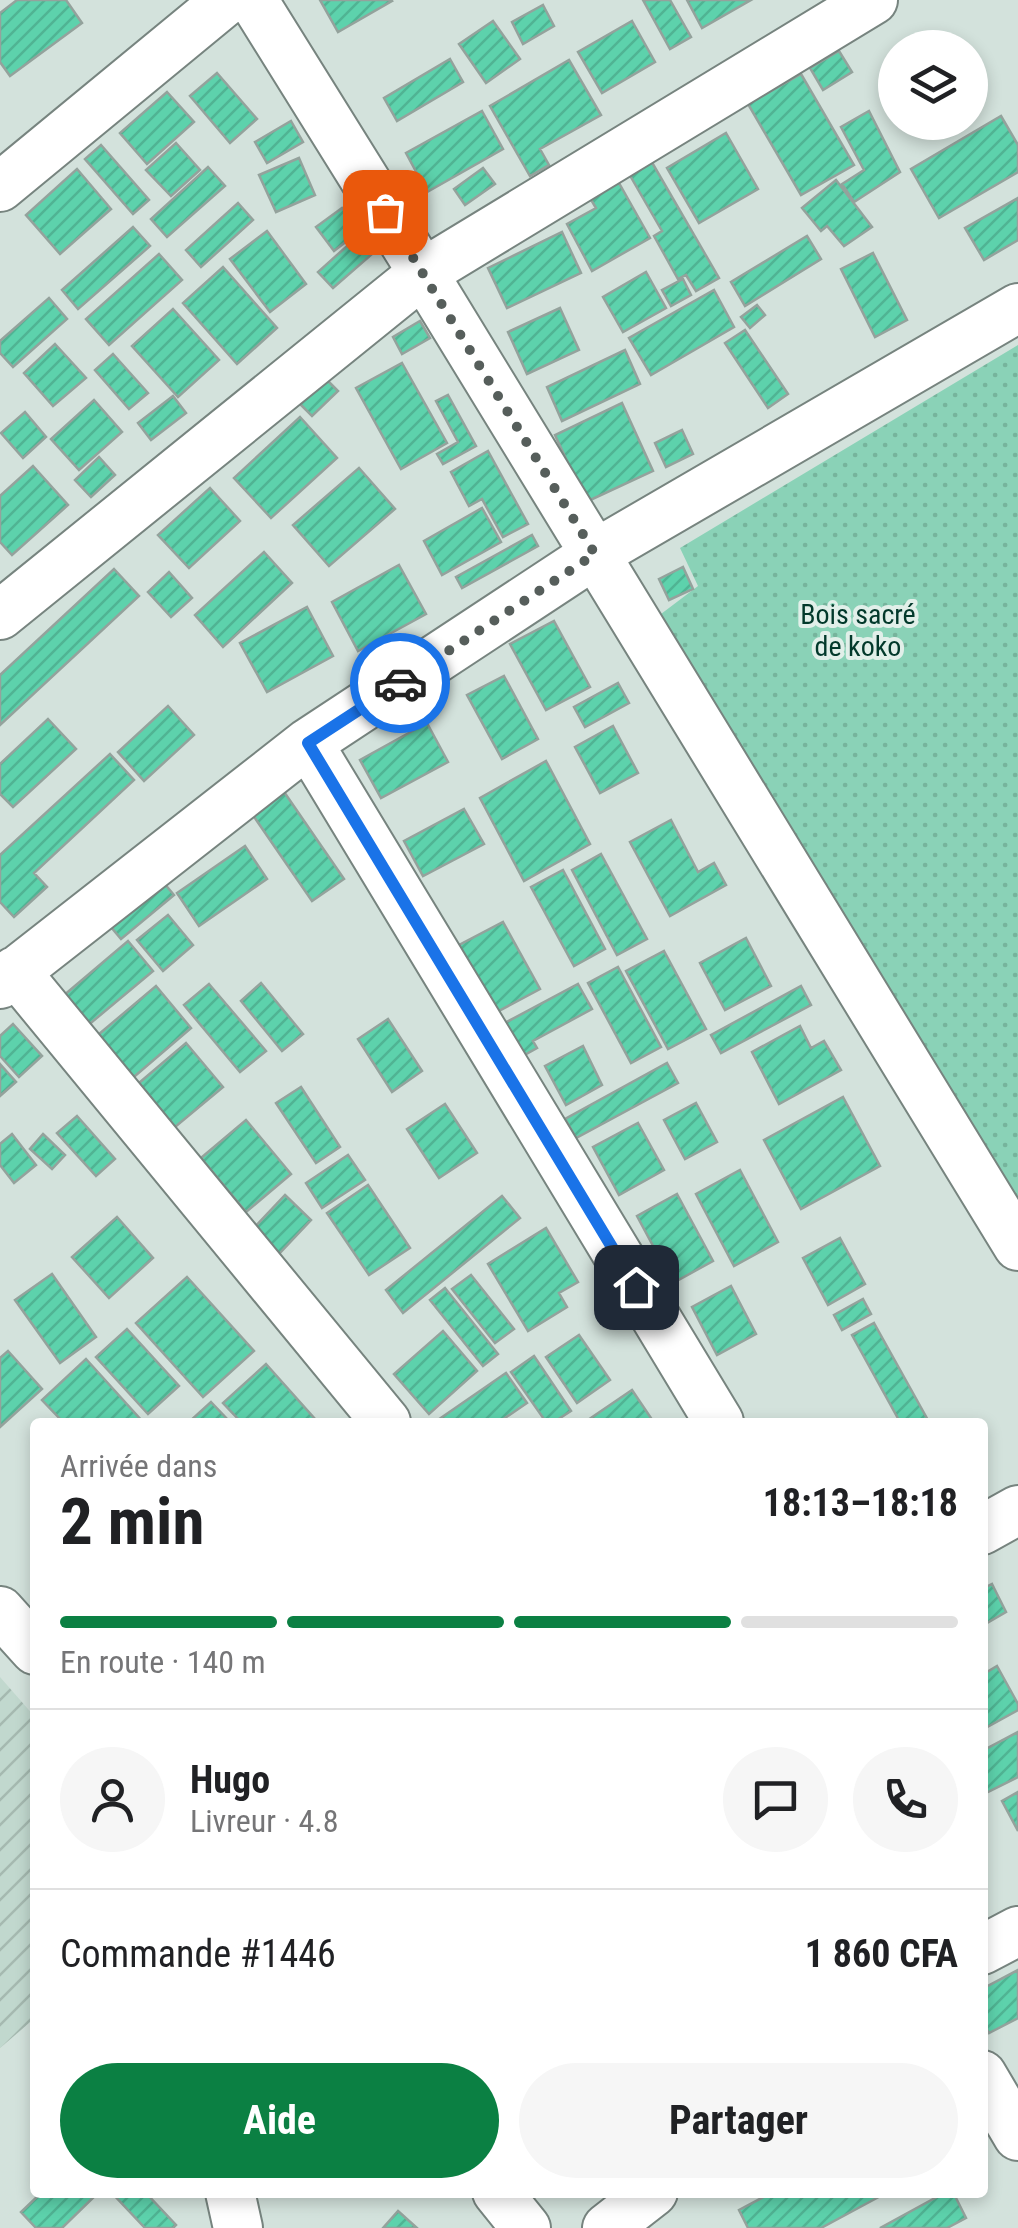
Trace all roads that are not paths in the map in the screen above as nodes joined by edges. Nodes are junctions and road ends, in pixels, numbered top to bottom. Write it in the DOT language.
graph roads {
  1 [pos="227,0"];
  2 [pos="253,0"];
  3 [pos="873,0"];
  4 [pos="0,187"];
  5 [pos="423,273"];
  6 [pos="1018,308"];
  7 [pos="595,554"];
  8 [pos="0,615"];
  9 [pos="308,743"];
  10 [pos="8,978"];
  11 [pos="1018,1246"];
  12 [pos="383,1418"];
  13 [pos="716,1418"];
  14 [pos="1018,1510"];
  15 [pos="988,1527"];
  16 [pos="0,1611"];
  17 [pos="30,1644"];
  18 [pos="1018,1931"];
  19 [pos="988,1947"];
  20 [pos="988,2084"];
  21 [pos="1018,2136"];
  22 [pos="231,2198"];
  23 [pos="502,2198"];
  24 [pos="645,2198"];
  25 [pos="238,2228"];
  26 [pos="526,2228"];
  27 [pos="607,2228"];
  1 -- 4 [label="street"];
  2 -- 5 [label="street"];
  3 -- 5 [label="street"];
  5 -- 7 [label="street"];
  5 -- 8 [label="street"];
  6 -- 7 [label="street"];
  7 -- 9 [label="street"];
  7 -- 11 [label="street"];
  9 -- 10 [label="street"];
  9 -- 13 [label="street"];
  10 -- 12 [label="street"];
  14 -- 15 [label="street"];
  16 -- 17 [label="street"];
  18 -- 19 [label="street"];
  20 -- 21 [label="street"];
  22 -- 25 [label="street"];
  23 -- 26 [label="street"];
  24 -- 27 [label="street"];
}
